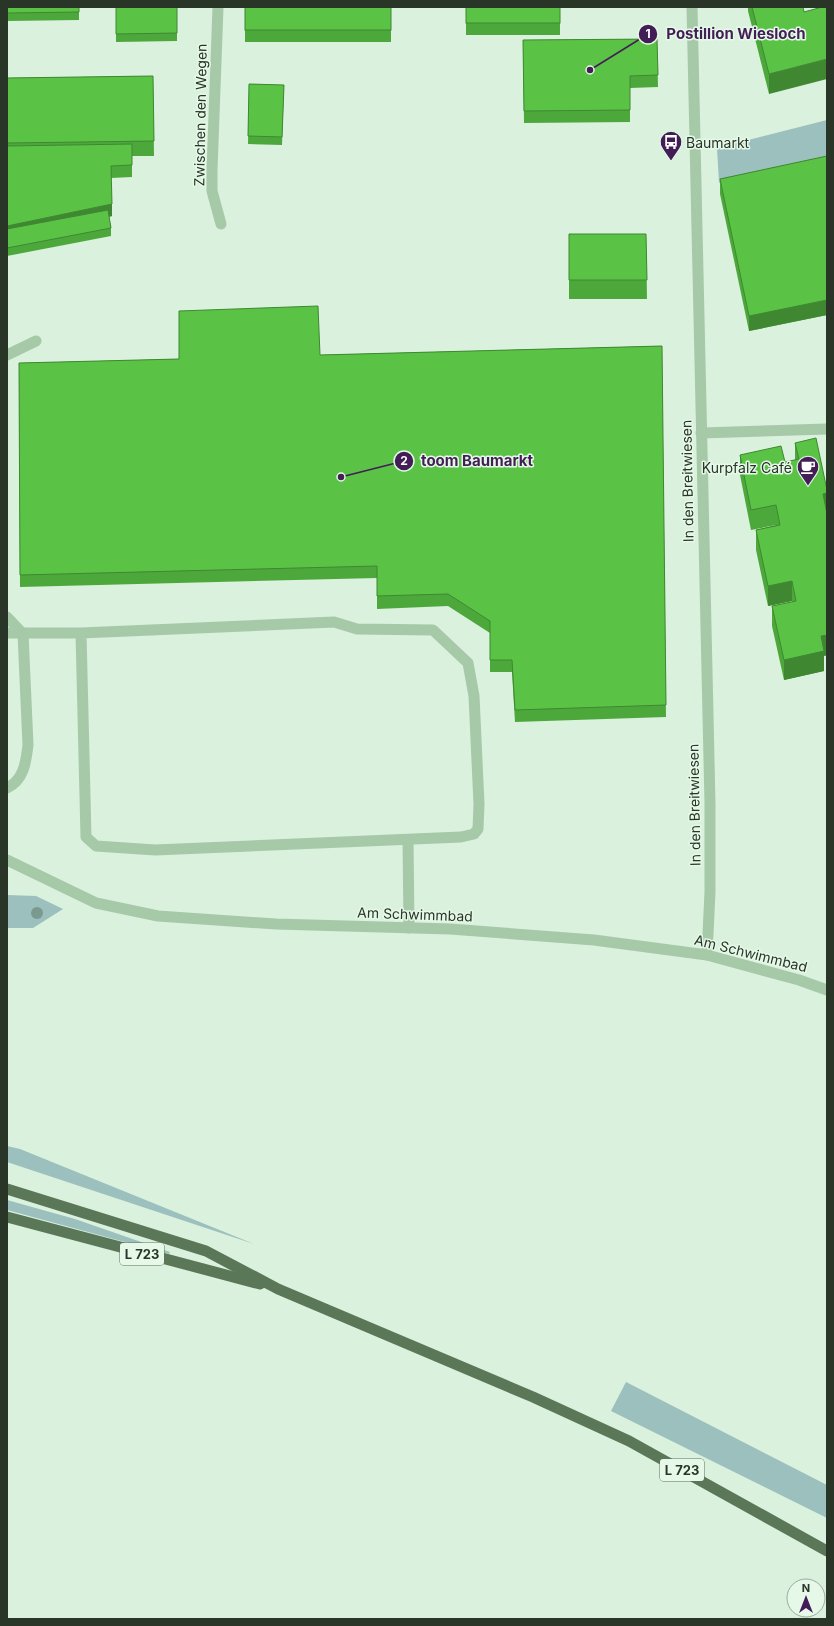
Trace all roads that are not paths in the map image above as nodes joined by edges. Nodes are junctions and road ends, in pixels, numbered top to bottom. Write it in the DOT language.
graph roads {
  1 [pos="218,7"];
  2 [pos="692,7"];
  3 [pos="221,224"];
  4 [pos="36,341"];
  5 [pos="7,355"];
  6 [pos="827,429"];
  7 [pos="701,433"];
  8 [pos="7,617"];
  9 [pos="81,633"];
  10 [pos="7,634"];
  11 [pos="23,634"];
  12 [pos="7,788"];
  13 [pos="408,840"];
  14 [pos="7,860"];
  15 [pos="409,928"];
  16 [pos="707,955"];
  17 [pos="827,990"];
  18 [pos="7,1189"];
  19 [pos="7,1217"];
  20 [pos="278,1289"];
  21 [pos="827,1551"];
  1 -- 3 [label="street, Zwischen den Wegen"];
  2 -- 7 [label="street, In den Breitwiesen"];
  4 -- 5 [label="street"];
  6 -- 7 [label="street"];
  7 -- 16 [label="street, In den Breitwiesen"];
  8 -- 11 [label="street"];
  9 -- 11 [label="street"];
  9 -- 13 [label="street"];
  9 -- 13 [label="street"];
  10 -- 11 [label="street"];
  11 -- 12 [label="street"];
  13 -- 15 [label="street"];
  14 -- 15 [label="street, Am Schwimmbad"];
  15 -- 16 [label="street, Am Schwimmbad"];
  16 -- 17 [label="street, Am Schwimmbad"];
  18 -- 20 [label="main road, L 723"];
  19 -- 20 [label="main road, L 723"];
  20 -- 21 [label="main road, L 723"];
}
